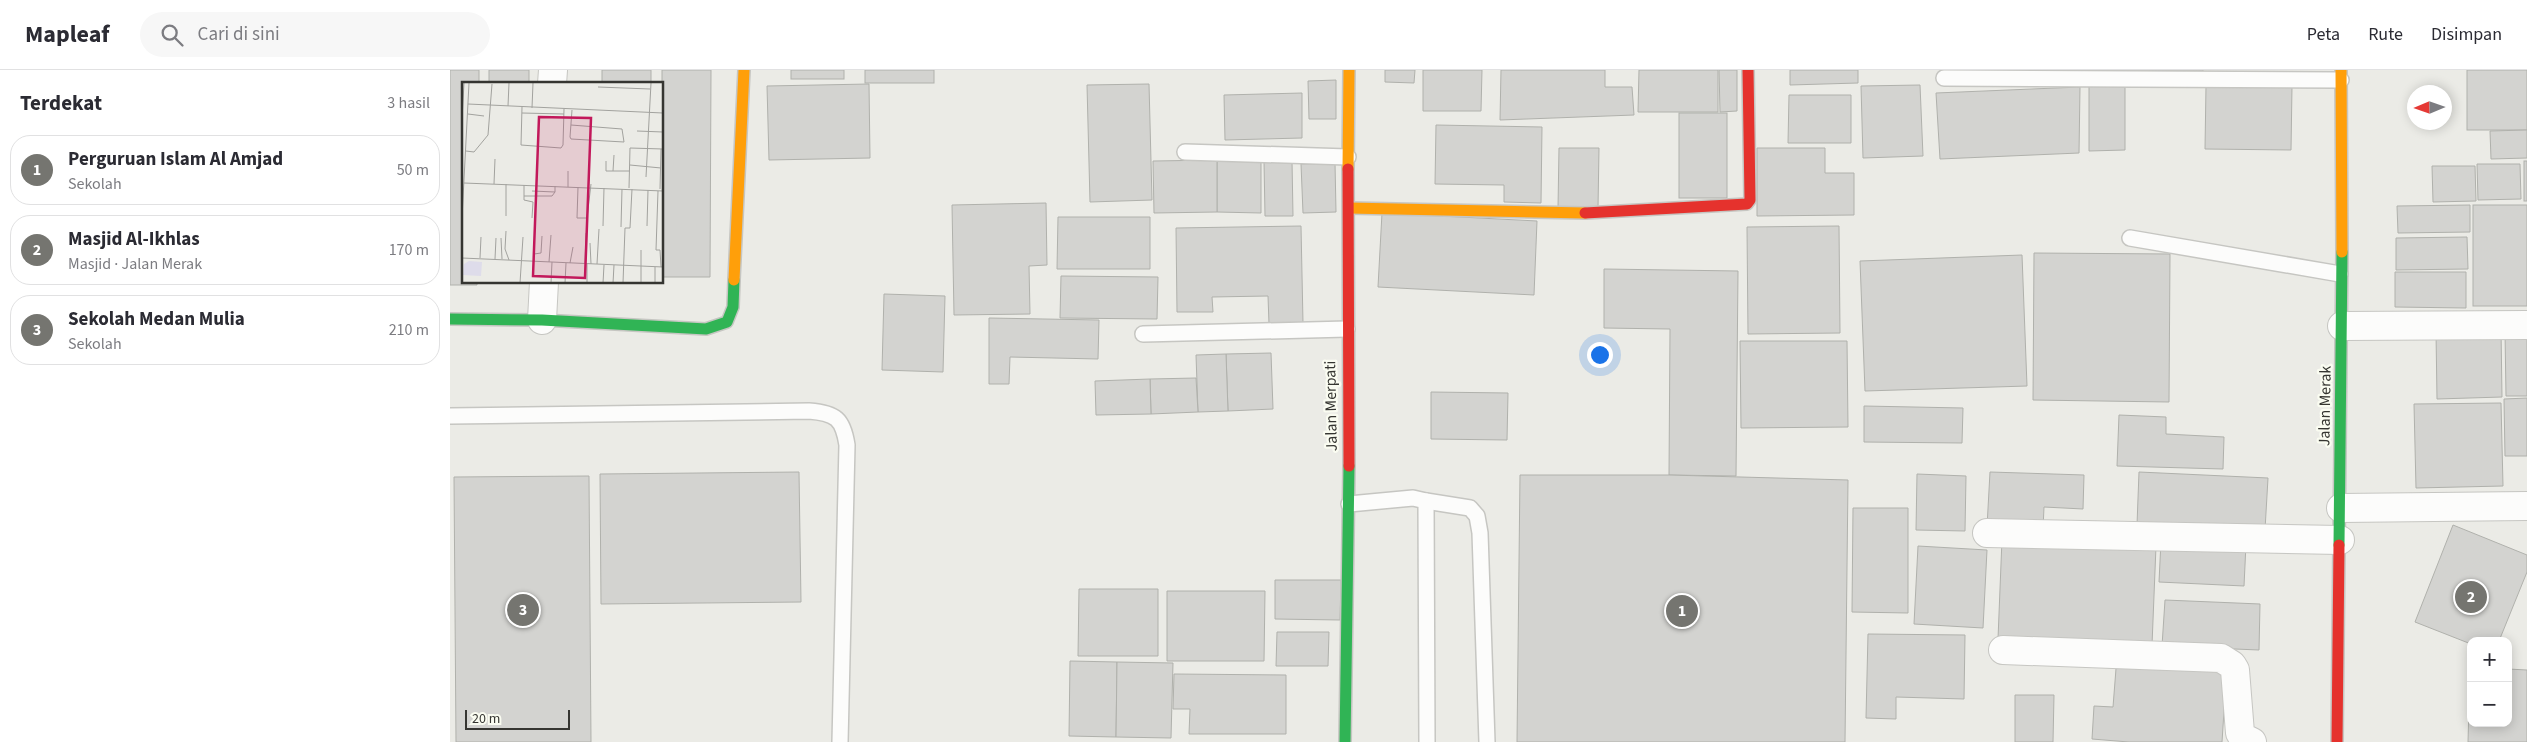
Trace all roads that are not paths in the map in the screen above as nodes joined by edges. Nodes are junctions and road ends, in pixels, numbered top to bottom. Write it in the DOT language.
graph roads {
  1 [pos="744,70"];
  2 [pos="1349,70"];
  3 [pos="1748,70"];
  4 [pos="2341,75"];
  5 [pos="1944,78"];
  6 [pos="1185,152"];
  7 [pos="1348,157"];
  8 [pos="1349,208"];
  9 [pos="2130,238"];
  10 [pos="2340,274"];
  11 [pos="544,284"];
  12 [pos="450,319"];
  13 [pos="542,320"];
  14 [pos="2527,325"];
  15 [pos="2342,326"];
  16 [pos="1346,329"];
  17 [pos="1143,334"];
  18 [pos="450,416"];
  19 [pos="1426,501"];
  20 [pos="1349,504"];
  21 [pos="2527,506"];
  22 [pos="2340,508"];
  23 [pos="1987,533"];
  24 [pos="2340,540"];
  25 [pos="2002,650"];
  26 [pos="840,742"];
  27 [pos="1345,742"];
  28 [pos="1427,742"];
  29 [pos="1487,742"];
  30 [pos="2252,742"];
  31 [pos="2337,742"];
  1 -- 13 [label="street"];
  2 -- 7 [label="street, Jalan Merpati"];
  3 -- 8 [label="street"];
  4 -- 5 [label="lane"];
  4 -- 10 [label="street, Jalan Merak"];
  6 -- 7 [label="lane"];
  7 -- 8 [label="street, Jalan Merpati"];
  8 -- 16 [label="street, Jalan Merpati"];
  9 -- 10 [label="lane"];
  10 -- 15 [label="street, Jalan Merak"];
  11 -- 13 [label="street"];
  12 -- 13 [label="street"];
  14 -- 15 [label="street"];
  15 -- 22 [label="street, Jalan Merak"];
  16 -- 17 [label="lane"];
  16 -- 20 [label="street, Jalan Merpati"];
  18 -- 26 [label="lane"];
  19 -- 20 [label="lane"];
  19 -- 28 [label="lane"];
  19 -- 29 [label="lane"];
  20 -- 27 [label="street, Jalan Merpati"];
  21 -- 22 [label="street"];
  22 -- 24 [label="street, Jalan Merak"];
  23 -- 24 [label="street"];
  24 -- 31 [label="street, Jalan Merak"];
  25 -- 30 [label="street"];
}
